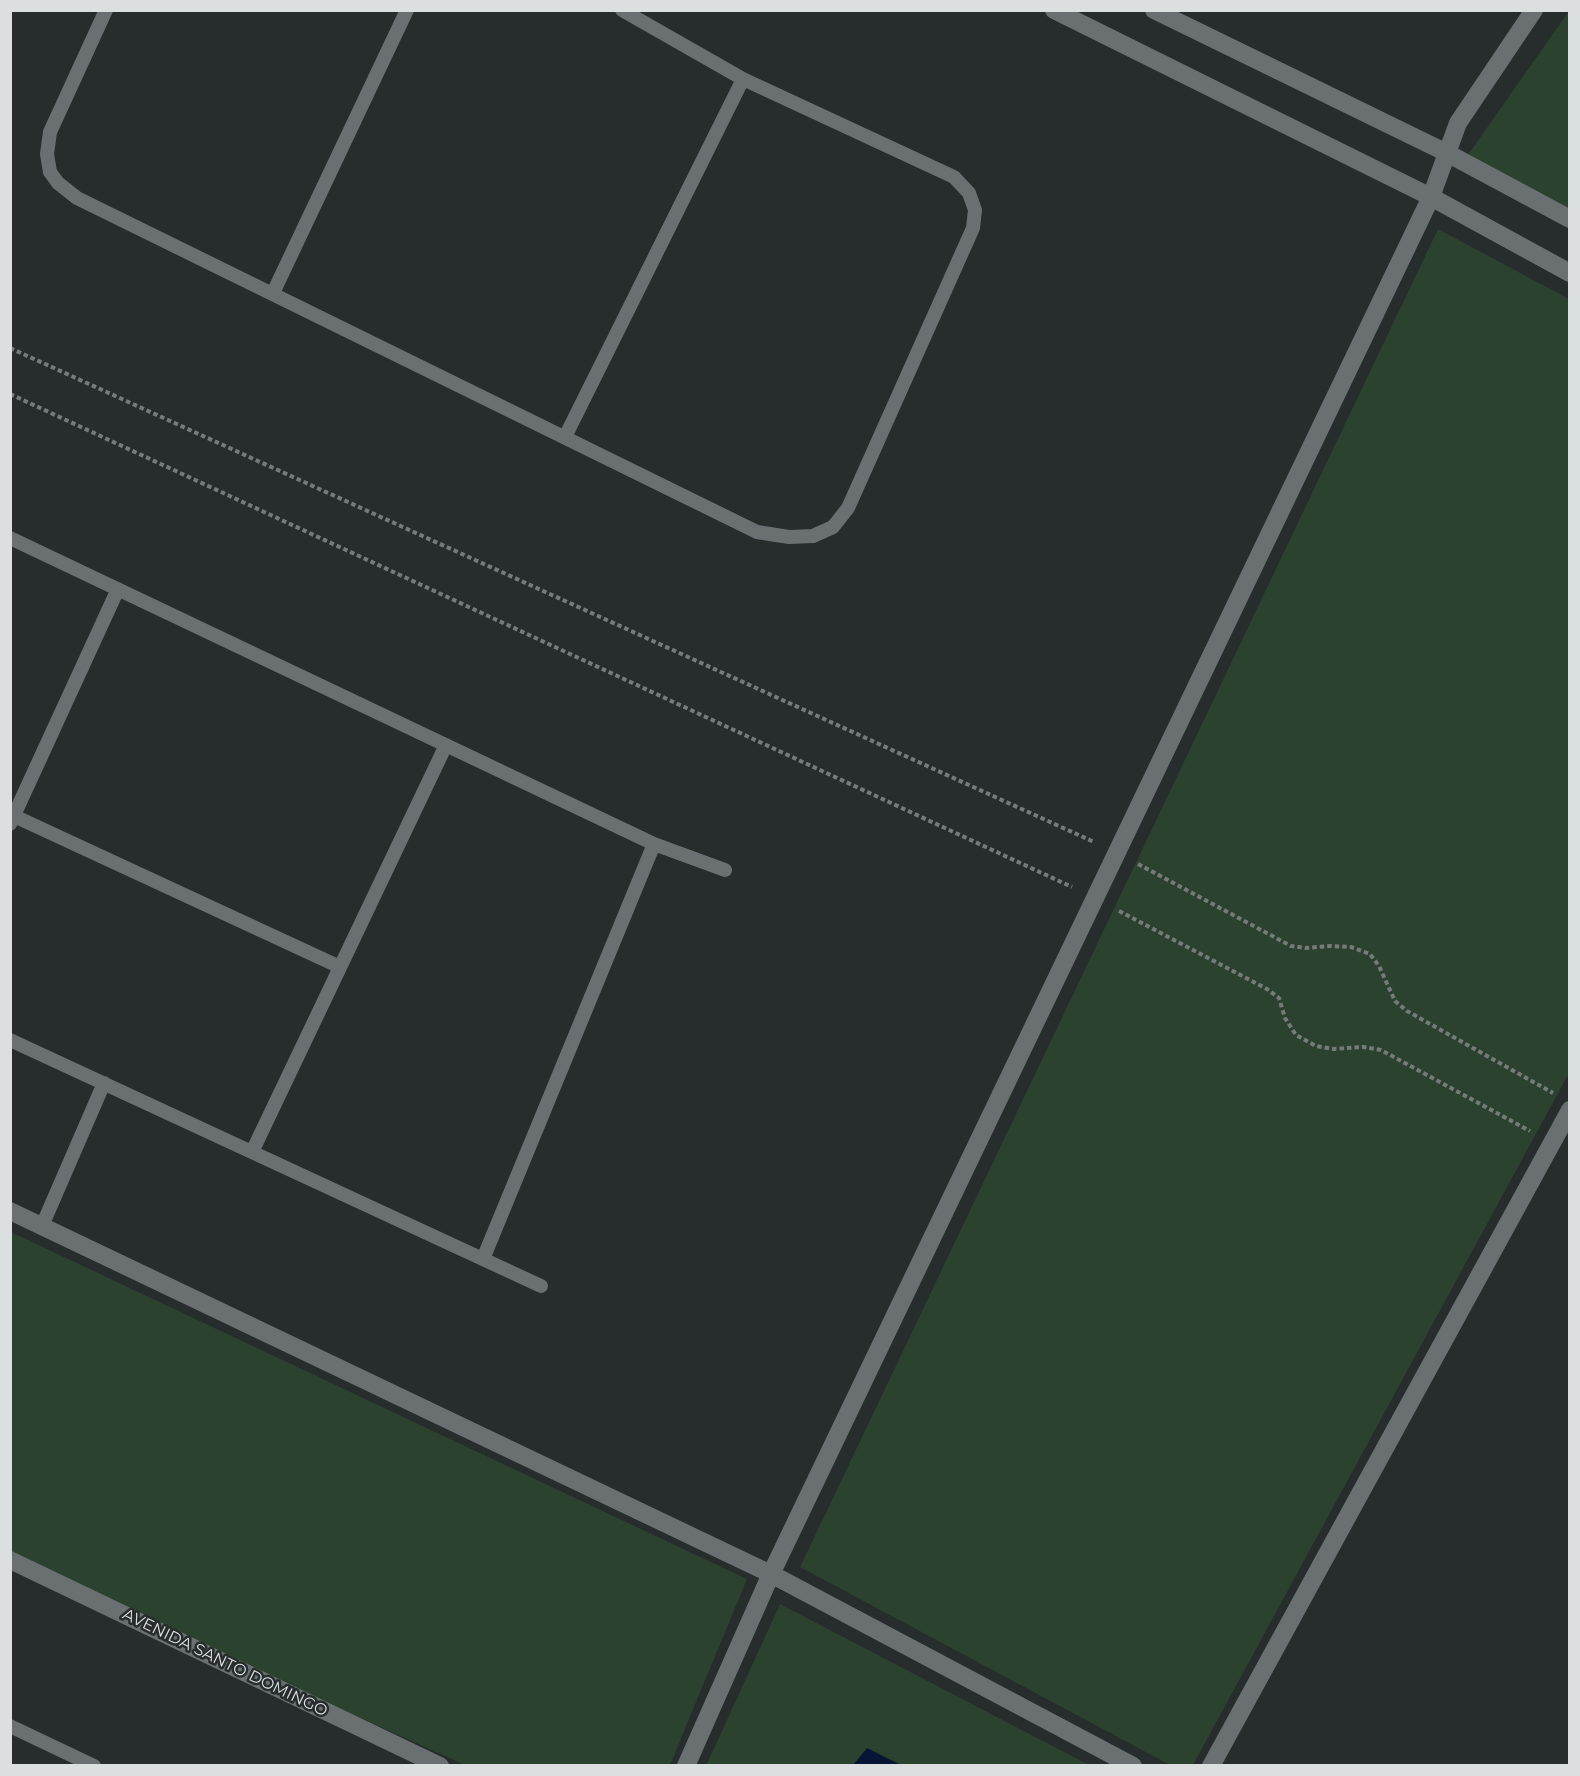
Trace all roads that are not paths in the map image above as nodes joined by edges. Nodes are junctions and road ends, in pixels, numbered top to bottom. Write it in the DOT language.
graph roads {
  1 [pos="106,10"];
  2 [pos="407,10"];
  3 [pos="622,10"];
  4 [pos="1054,10"];
  5 [pos="1154,10"];
  6 [pos="1533,10"];
  7 [pos="743,79"];
  8 [pos="1447,153"];
  9 [pos="1431,197"];
  10 [pos="1569,219"];
  11 [pos="1569,273"];
  12 [pos="273,293"];
  13 [pos="565,437"];
  14 [pos="10,538"];
  15 [pos="118,589"];
  16 [pos="446,745"];
  17 [pos="12,820"];
  18 [pos="654,844"];
  19 [pos="725,870"];
  20 [pos="340,967"];
  21 [pos="10,1040"];
  22 [pos="104,1083"];
  23 [pos="1564,1103"];
  24 [pos="252,1152"];
  25 [pos="10,1211"];
  26 [pos="42,1226"];
  27 [pos="483,1259"];
  28 [pos="541,1286"];
  29 [pos="10,1560"];
  30 [pos="771,1574"];
  31 [pos="10,1726"];
  32 [pos="94,1766"];
  33 [pos="440,1766"];
  34 [pos="686,1766"];
  35 [pos="1133,1766"];
  36 [pos="1211,1766"];
  1 -- 12 [label="lane"];
  2 -- 12 [label="lane"];
  3 -- 7 [label="lane"];
  4 -- 9 [label="street"];
  5 -- 8 [label="street"];
  6 -- 8 [label="street"];
  7 -- 13 [label="lane"];
  7 -- 13 [label="lane"];
  8 -- 9 [label="street"];
  8 -- 10 [label="street"];
  9 -- 11 [label="street"];
  9 -- 30 [label="street"];
  12 -- 13 [label="lane"];
  14 -- 15 [label="lane"];
  15 -- 16 [label="lane"];
  15 -- 17 [label="lane"];
  16 -- 18 [label="lane"];
  16 -- 20 [label="lane"];
  17 -- 20 [label="lane"];
  18 -- 19 [label="lane"];
  18 -- 27 [label="lane"];
  20 -- 24 [label="lane"];
  21 -- 22 [label="lane"];
  22 -- 24 [label="lane"];
  22 -- 26 [label="lane"];
  23 -- 36 [label="street"];
  24 -- 27 [label="lane"];
  25 -- 26 [label="street"];
  26 -- 30 [label="street"];
  27 -- 28 [label="lane"];
  29 -- 33 [label="street, AVENIDA SANTO DOMINGO"];
  30 -- 34 [label="street"];
  30 -- 35 [label="street"];
  31 -- 32 [label="lane"];
}
